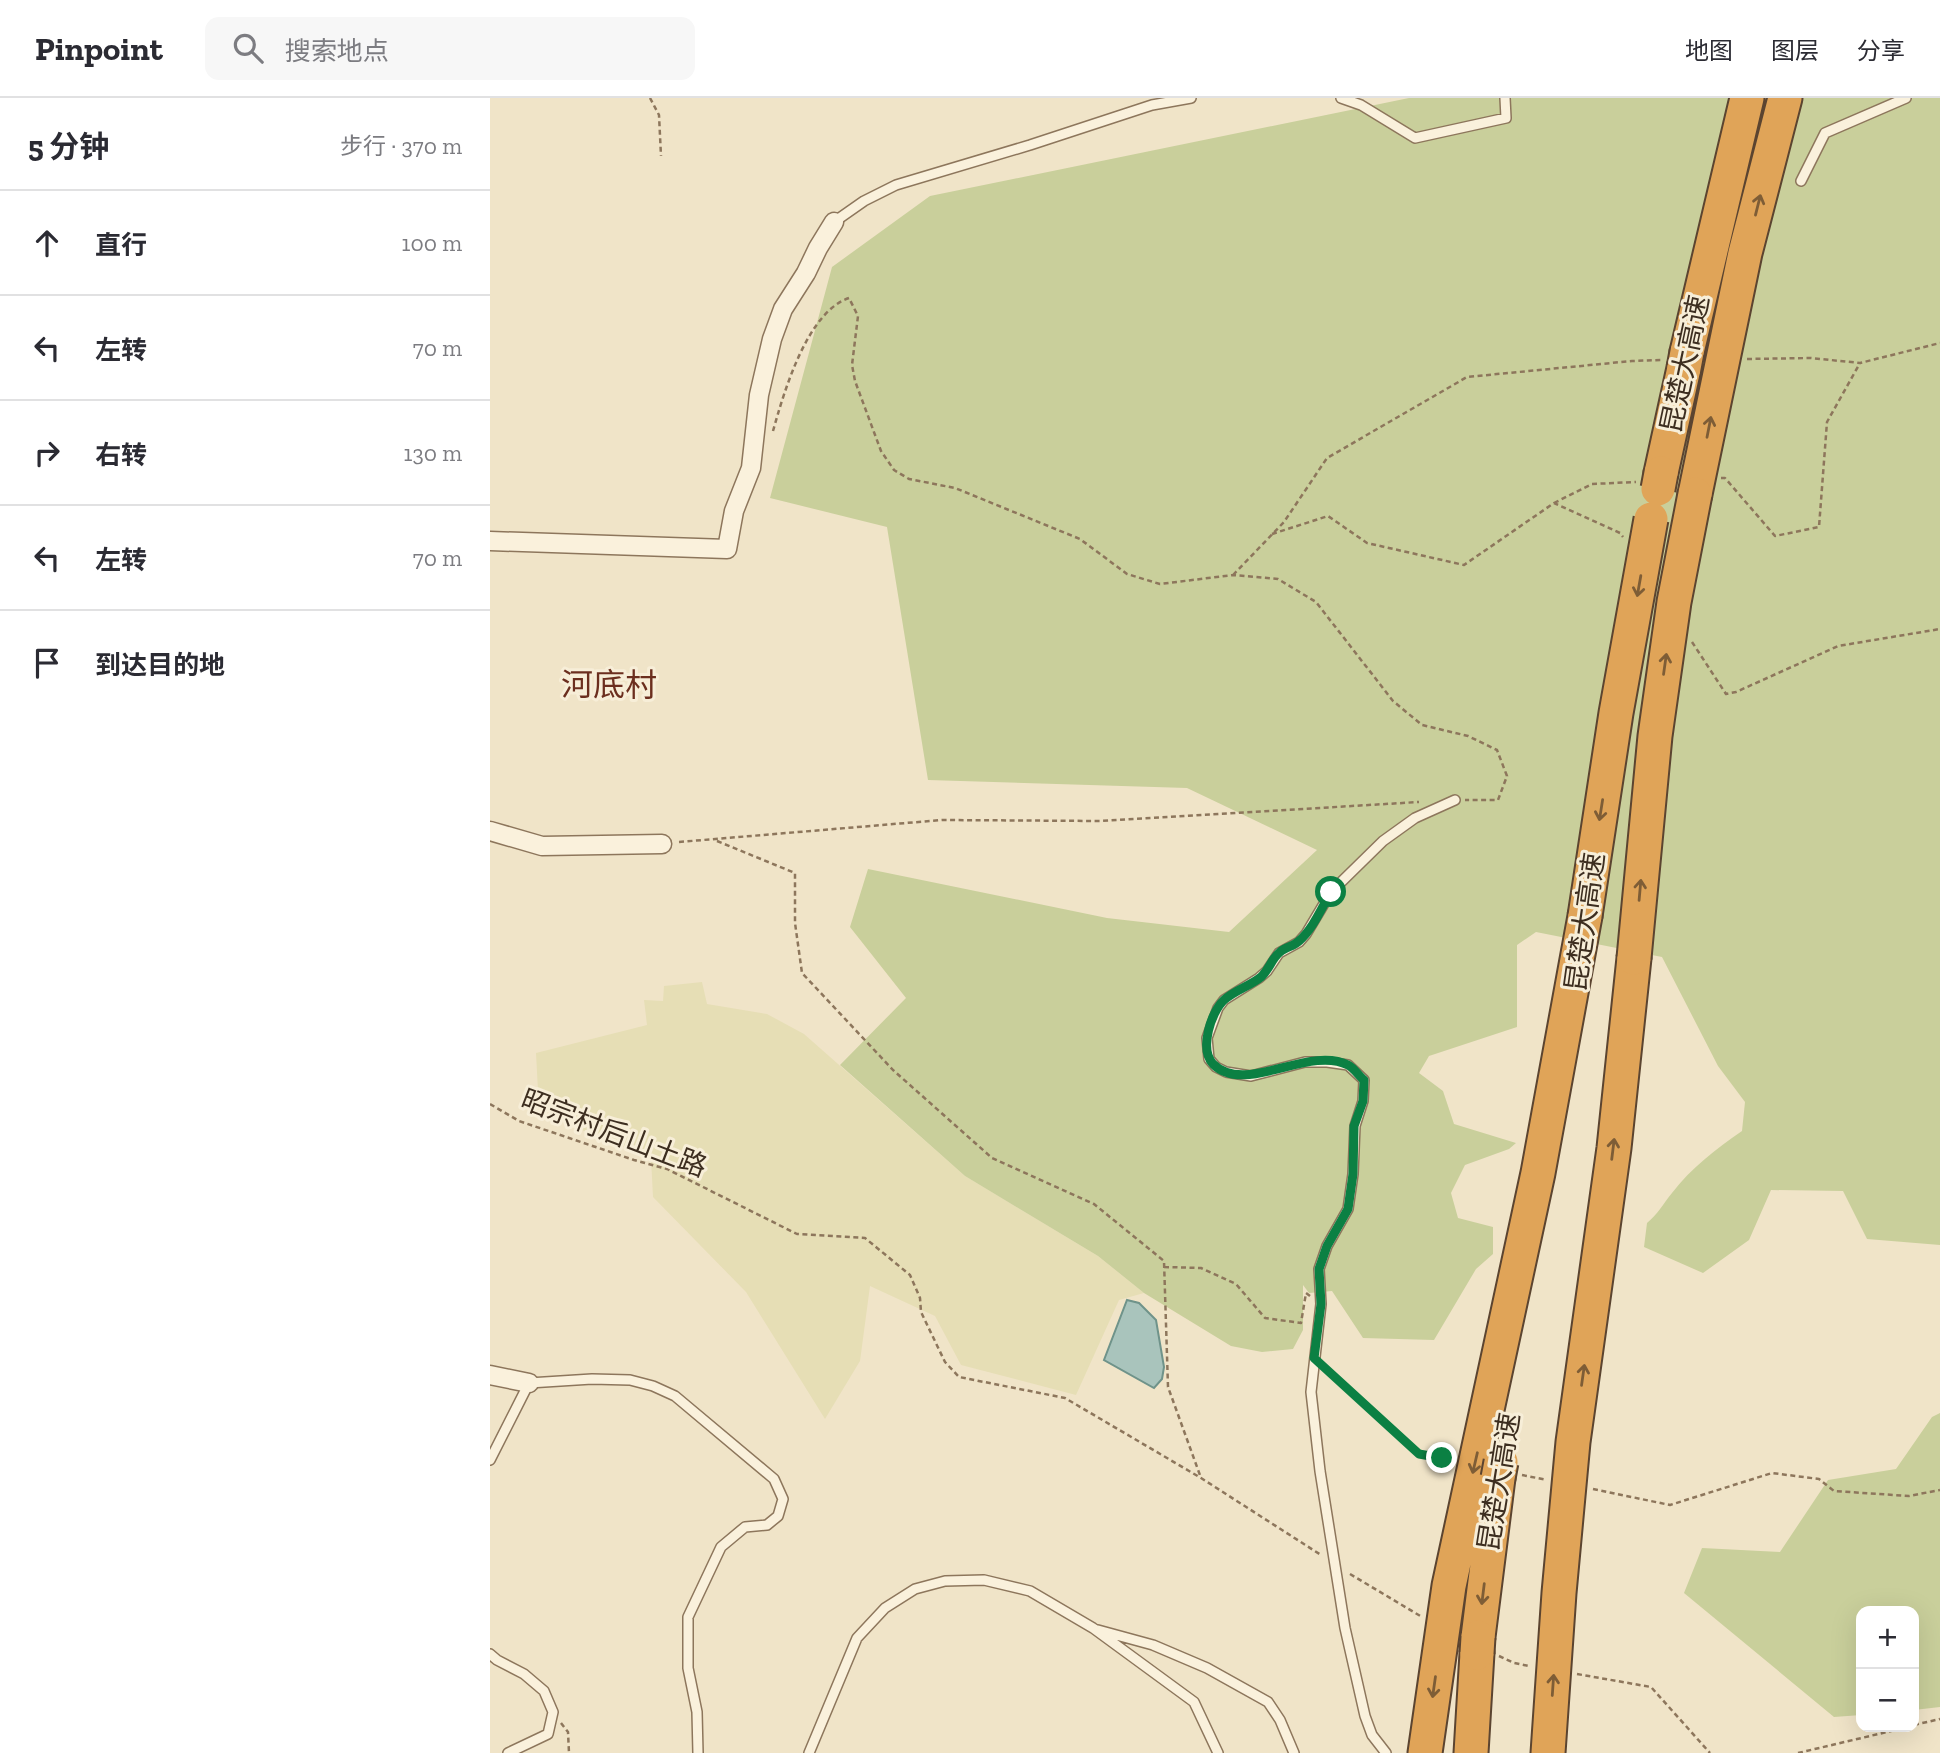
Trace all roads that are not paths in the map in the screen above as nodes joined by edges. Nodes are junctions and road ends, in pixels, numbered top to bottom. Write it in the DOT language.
graph roads {
  1 [pos="1191,98"];
  2 [pos="1341,98"];
  3 [pos="1505,98"];
  4 [pos="1747,98"];
  5 [pos="1785,98"];
  6 [pos="1906,98"];
  7 [pos="1801,181"];
  8 [pos="834,222"];
  9 [pos="490,541"];
  10 [pos="1455,800"];
  11 [pos="490,831"];
  12 [pos="662,844"];
  13 [pos="1585,916"];
  14 [pos="490,1375"];
  15 [pos="530,1383"];
  16 [pos="490,1460"];
  17 [pos="1093,1628"];
  18 [pos="490,1654"];
  19 [pos="508,1753"];
  20 [pos="698,1753"];
  21 [pos="809,1753"];
  22 [pos="1218,1753"];
  23 [pos="1294,1753"];
  24 [pos="1386,1753"];
  25 [pos="1425,1753"];
  26 [pos="1471,1753"];
  27 [pos="1548,1753"];
  1 -- 8 [label="lane"];
  2 -- 3 [label="lane"];
  4 -- 13 [label="highway, 昆楚大高速, one-way, bridge"];
  27 -- 5 [label="highway, 昆楚大高速, one-way, bridge"];
  6 -- 7 [label="lane"];
  8 -- 9 [label="street"];
  10 -- 24 [label="lane"];
  11 -- 12 [label="street"];
  13 -- 25 [label="highway, one-way"];
  13 -- 26 [label="highway, 昆楚大高速, one-way"];
  14 -- 15 [label="street"];
  15 -- 16 [label="lane"];
  15 -- 20 [label="lane"];
  17 -- 21 [label="lane"];
  17 -- 22 [label="lane"];
  17 -- 23 [label="lane"];
  18 -- 19 [label="lane"];
}
